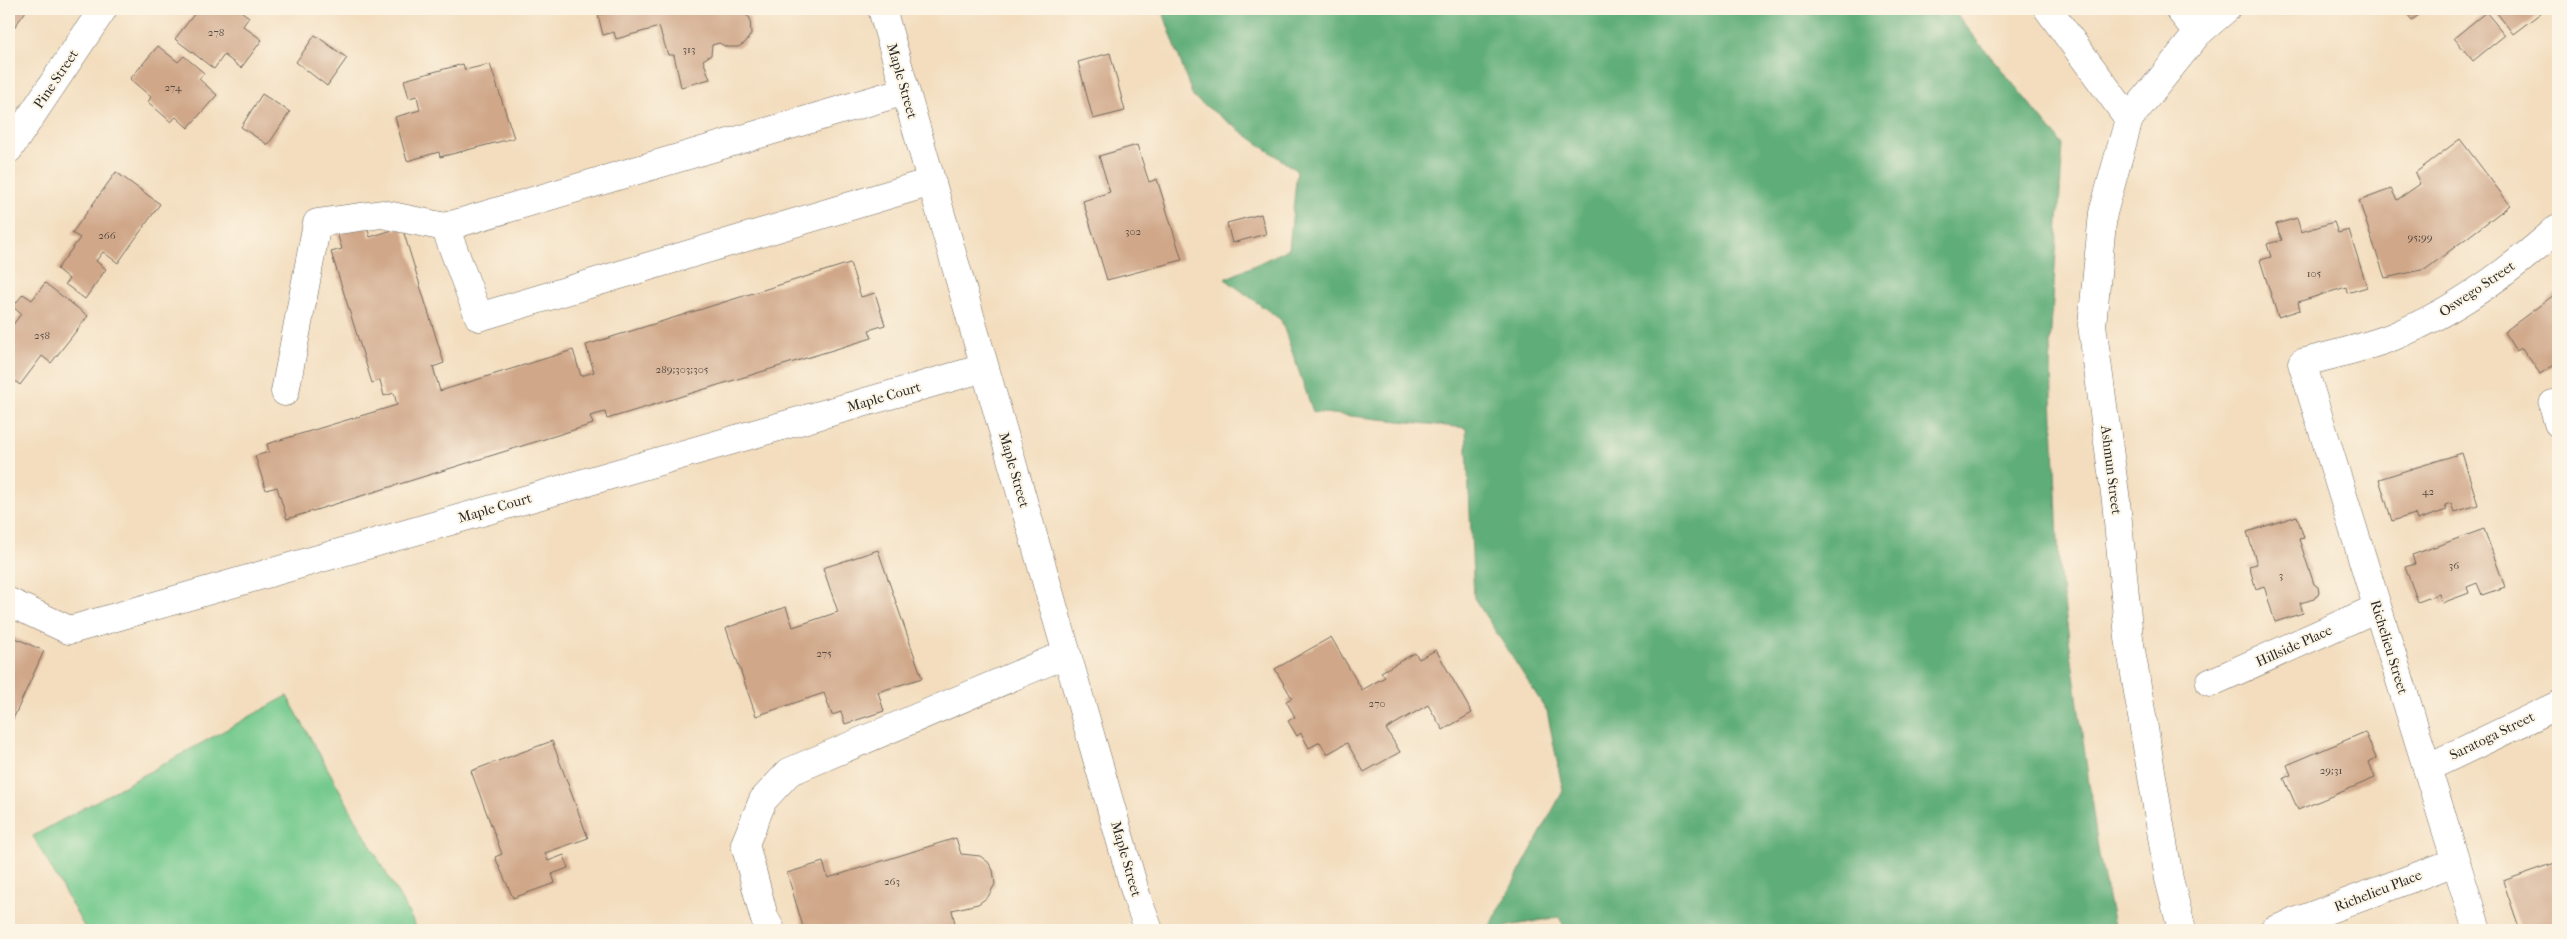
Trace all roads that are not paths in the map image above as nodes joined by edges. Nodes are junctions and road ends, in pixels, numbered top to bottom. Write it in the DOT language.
graph roads {
  1 [pos="103,9"];
  2 [pos="882,9"];
  3 [pos="2048,9"];
  4 [pos="2179,9"];
  5 [pos="2226,9"];
  6 [pos="2198,33"];
  7 [pos="905,91"];
  8 [pos="2129,119"];
  9 [pos="9,149"];
  10 [pos="931,182"];
  11 [pos="445,227"];
  12 [pos="2558,228"];
  13 [pos="2302,363"];
  14 [pos="984,368"];
  15 [pos="285,392"];
  16 [pos="9,602"];
  17 [pos="2377,608"];
  18 [pos="1066,654"];
  19 [pos="2210,683"];
  20 [pos="2558,705"];
  21 [pos="2427,768"];
  22 [pos="2454,862"];
  23 [pos="771,930"];
  24 [pos="1149,930"];
  25 [pos="2182,930"];
  26 [pos="2274,930"];
  27 [pos="2477,930"];
  1 -- 9 [label="street, Pine Street"];
  2 -- 7 [label="street, Maple Street"];
  3 -- 8 [label="street"];
  4 -- 6 [label="street"];
  5 -- 6 [label="street, Ashmun Street"];
  6 -- 8 [label="street, Ashmun Street"];
  7 -- 10 [label="street, Maple Street"];
  7 -- 11 [label="street"];
  8 -- 25 [label="street, Ashmun Street"];
  10 -- 11 [label="street"];
  10 -- 14 [label="street, Maple Street"];
  11 -- 15 [label="street"];
  12 -- 13 [label="street, Oswego Street"];
  13 -- 17 [label="street, Richelieu Street"];
  14 -- 16 [label="street, Maple Court"];
  14 -- 18 [label="street, Maple Street"];
  17 -- 19 [label="street, Hillside Place"];
  17 -- 21 [label="street, Richelieu Street"];
  18 -- 23 [label="street"];
  18 -- 24 [label="street, Maple Street"];
  20 -- 21 [label="street, Saratoga Street"];
  21 -- 22 [label="street, Richelieu Street"];
  22 -- 26 [label="street, Richelieu Place"];
  22 -- 27 [label="street, Richelieu Street"];
}
